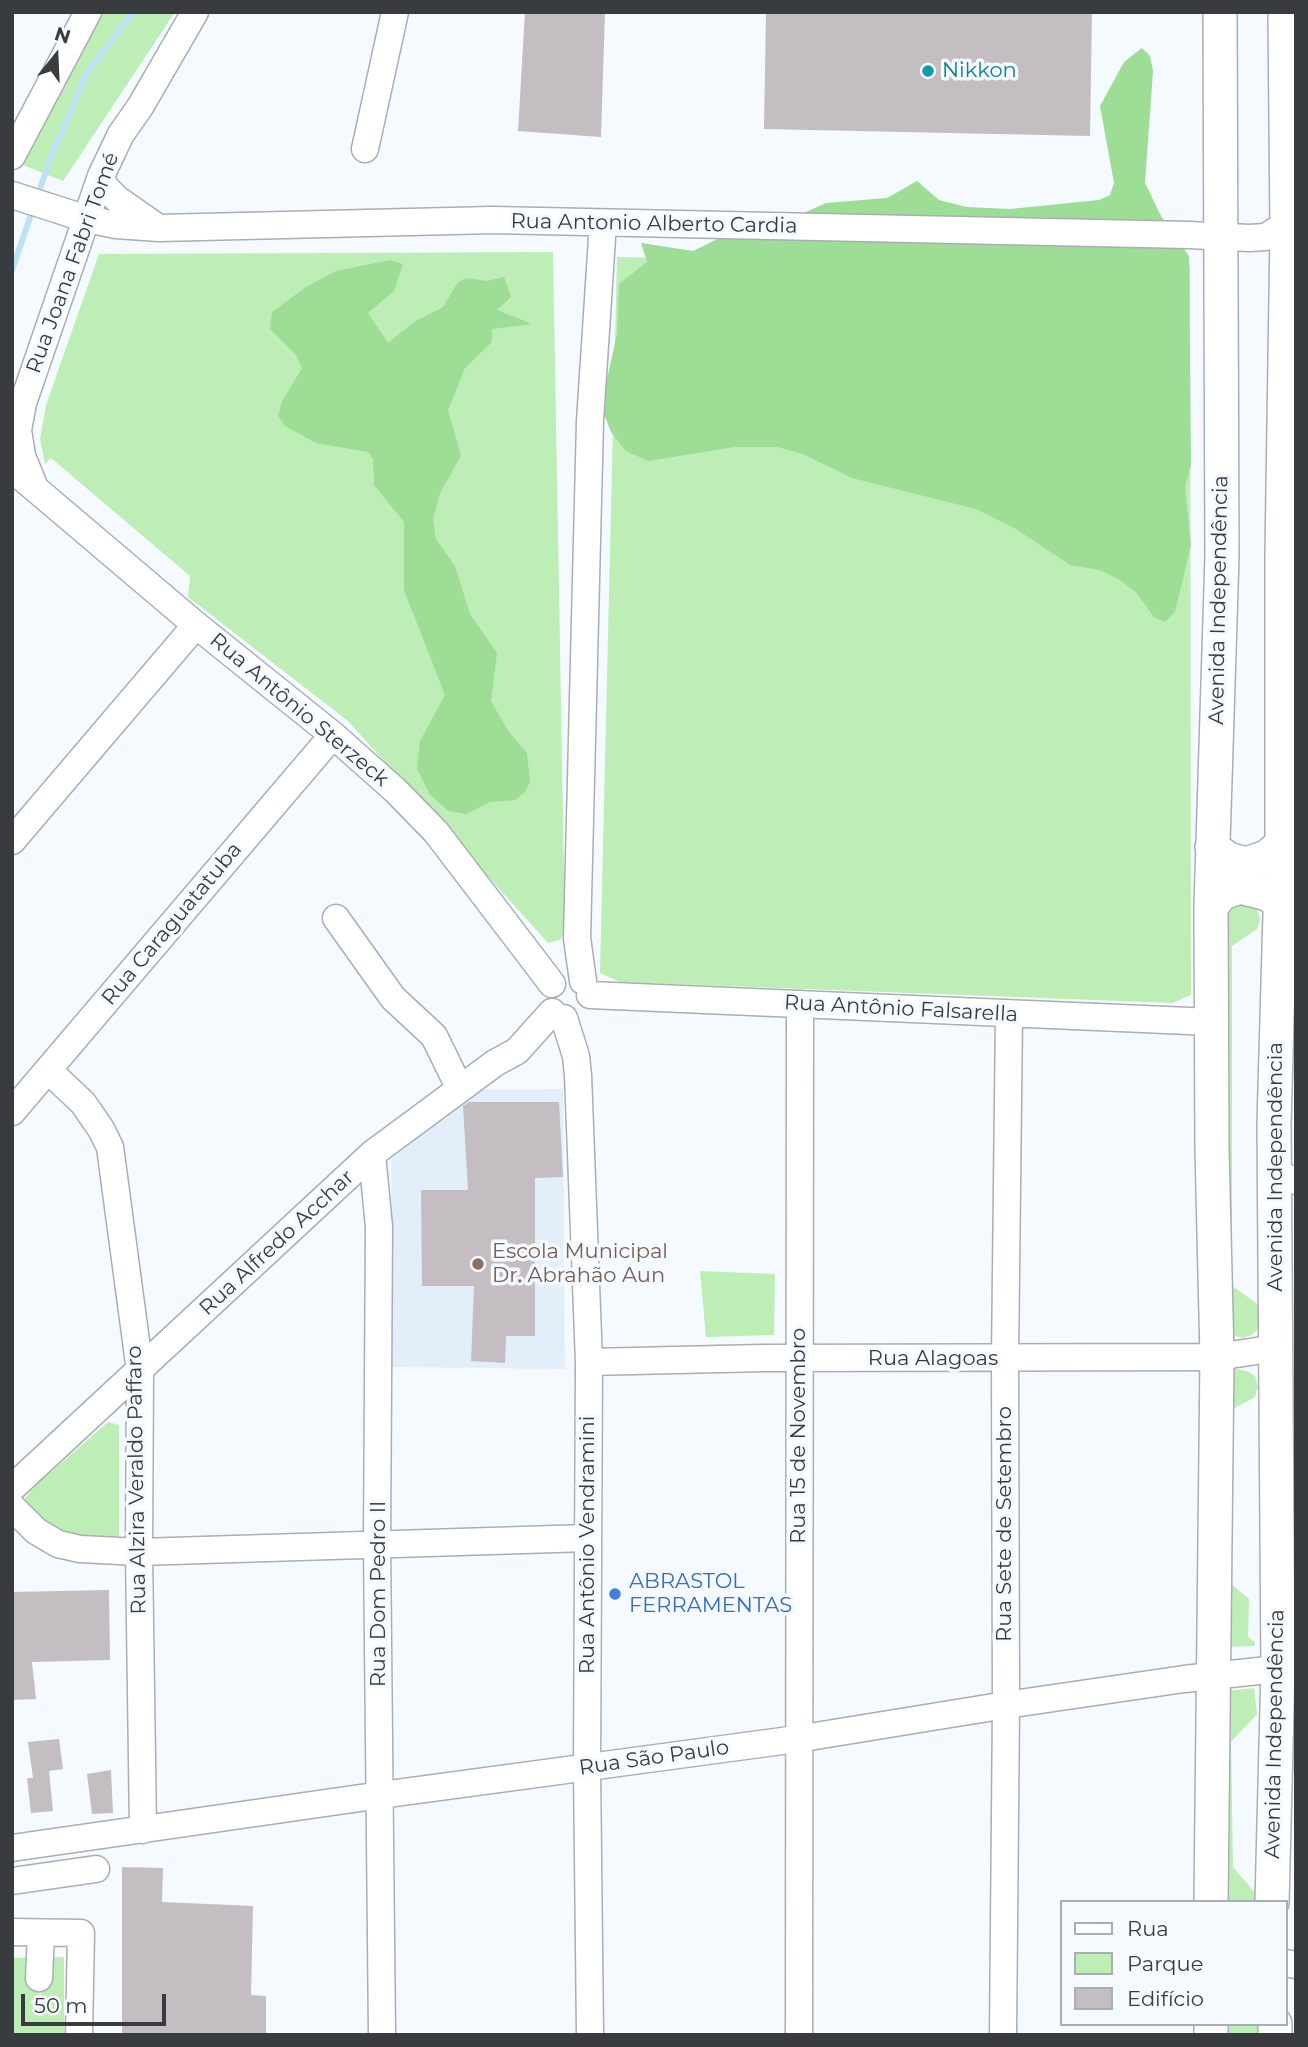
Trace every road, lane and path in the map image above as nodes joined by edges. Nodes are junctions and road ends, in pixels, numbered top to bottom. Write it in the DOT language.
graph roads {
  1 [pos="88,12"];
  2 [pos="195,12"];
  3 [pos="395,12"];
  4 [pos="1220,12"];
  5 [pos="1285,12"];
  6 [pos="365,149"];
  7 [pos="12,156"];
  8 [pos="101,176"];
  9 [pos="12,195"];
  10 [pos="87,219"];
  11 [pos="603,223"];
  12 [pos="159,228"];
  13 [pos="1292,233"];
  14 [pos="1222,236"];
  15 [pos="12,469"];
  16 [pos="36,489"];
  17 [pos="196,625"];
  18 [pos="333,735"];
  19 [pos="12,841"];
  20 [pos="1282,844"];
  21 [pos="1212,847"];
  22 [pos="1280,903"];
  23 [pos="1211,907"];
  24 [pos="336,918"];
  25 [pos="1288,954"];
  26 [pos="569,997"];
  27 [pos="800,1004"];
  28 [pos="1009,1014"];
  29 [pos="1212,1022"];
  30 [pos="48,1070"];
  31 [pos="460,1089"];
  32 [pos="12,1112"];
  33 [pos="372,1154"];
  34 [pos="1285,1177"];
  35 [pos="1276,1348"];
  36 [pos="1217,1357"];
  37 [pos="799,1359"];
  38 [pos="1005,1359"];
  39 [pos="589,1362"];
  40 [pos="140,1371"];
  41 [pos="1286,1423"];
  42 [pos="12,1488"];
  43 [pos="12,1507"];
  44 [pos="587,1538"];
  45 [pos="377,1543"];
  46 [pos="139,1552"];
  47 [pos="1287,1668"];
  48 [pos="1213,1676"];
  49 [pos="1006,1705"];
  50 [pos="797,1739"];
  51 [pos="587,1768"];
  52 [pos="381,1794"];
  53 [pos="143,1830"];
  54 [pos="12,1848"];
  55 [pos="96,1869"];
  56 [pos="12,1881"];
  57 [pos="1211,1900"];
  58 [pos="1272,1900"];
  59 [pos="12,1933"];
  60 [pos="41,1934"];
  61 [pos="39,1978"];
  62 [pos="79,2035"];
  63 [pos="382,2035"];
  64 [pos="590,2035"];
  65 [pos="799,2035"];
  66 [pos="1003,2035"];
  1 -- 7 [label="street"];
  2 -- 8 [label="street, Rua Joana Fabri Tomé"];
  3 -- 6 [label="street"];
  4 -- 14 [label="main road, Avenida Independência"];
  5 -- 13 [label="main road, Avenida Independência"];
  8 -- 10 [label="street, Rua Joana Fabri Tomé"];
  8 -- 12 [label="street"];
  9 -- 10 [label="street, Rua Antonio Alberto Cardia"];
  10 -- 12 [label="street, Rua Antonio Alberto Cardia"];
  10 -- 16 [label="street, Rua Joana Fabri Tomé"];
  11 -- 12 [label="street, Rua Antonio Alberto Cardia"];
  11 -- 14 [label="street, Rua Antonio Alberto Cardia"];
  11 -- 26 [label="street"];
  13 -- 14 [label="street, Rua Antonio Alberto Cardia"];
  13 -- 20 [label="main road, Avenida Independência"];
  14 -- 21 [label="main road, Avenida Independência"];
  15 -- 16 [label="street, Rua Antônio Sterzeck"];
  16 -- 17 [label="street, Rua Antônio Sterzeck"];
  17 -- 18 [label="street, Rua Antônio Sterzeck"];
  17 -- 19 [label="street"];
  18 -- 26 [label="street, Rua Antônio Sterzeck"];
  18 -- 30 [label="street, Rua Caraguatatuba"];
  20 -- 21 [label="main road"];
  20 -- 22 [label="main road, Avenida Independência"];
  21 -- 23 [label="main road, Avenida Independência"];
  22 -- 23 [label="main road"];
  22 -- 25 [label="main road, Avenida Independência"];
  23 -- 29 [label="main road, Avenida Independência"];
  24 -- 31 [label="street"];
  25 -- 34 [label="main road, Avenida Independência"];
  26 -- 27 [label="street, Rua Antônio Falsarella"];
  26 -- 31 [label="street, Rua Alfredo Acchar"];
  26 -- 39 [label="street, Rua Antônio Vendramini"];
  27 -- 28 [label="street, Rua Antônio Falsarella"];
  27 -- 37 [label="street, Rua 15 de Novembro"];
  28 -- 29 [label="street, Rua Antônio Falsarella"];
  28 -- 38 [label="street, Rua Sete de Setembro"];
  29 -- 36 [label="main road, Avenida Independência"];
  30 -- 32 [label="street, Rua Caraguatatuba"];
  30 -- 40 [label="street, Rua Alzira Veraldo Paffaro"];
  31 -- 33 [label="street, Rua Alfredo Acchar"];
  33 -- 40 [label="street, Rua Alfredo Acchar"];
  33 -- 45 [label="street, Rua Dom Pedro II"];
  34 -- 35 [label="main road, Avenida Independência"];
  35 -- 36 [label="street, Rua Alagoas"];
  35 -- 41 [label="main road, Avenida Independência"];
  36 -- 38 [label="street, Rua Alagoas"];
  36 -- 48 [label="main road, Avenida Independência"];
  37 -- 38 [label="street, Rua Alagoas"];
  37 -- 39 [label="street, Rua Alagoas"];
  37 -- 50 [label="street, Rua 15 de Novembro"];
  38 -- 49 [label="street, Rua Sete de Setembro"];
  39 -- 44 [label="street, Rua Antônio Vendramini"];
  40 -- 42 [label="street, Rua Alfredo Acchar"];
  40 -- 46 [label="street, Rua Alzira Veraldo Paffaro"];
  41 -- 47 [label="main road, Avenida Independência"];
  43 -- 46 [label="street"];
  44 -- 45 [label="street"];
  44 -- 51 [label="street, Rua Antônio Vendramini"];
  45 -- 46 [label="street"];
  45 -- 52 [label="street, Rua Dom Pedro II"];
  46 -- 53 [label="street, Rua Alzira Veraldo Paffaro"];
  47 -- 48 [label="street, Rua São Paulo"];
  47 -- 58 [label="main road, Avenida Independência"];
  48 -- 49 [label="street, Rua São Paulo"];
  48 -- 57 [label="main road, Avenida Independência"];
  49 -- 50 [label="street, Rua São Paulo"];
  49 -- 66 [label="street, Rua Sete de Setembro"];
  50 -- 51 [label="street, Rua São Paulo"];
  50 -- 65 [label="street, Rua 15 de Novembro"];
  51 -- 52 [label="street, Rua São Paulo"];
  51 -- 64 [label="street, Rua Antônio Vendramini"];
  52 -- 53 [label="street, Rua São Paulo"];
  52 -- 63 [label="street, Rua Dom Pedro II"];
  53 -- 54 [label="street, Rua São Paulo"];
  55 -- 56 [label="street"];
  59 -- 60 [label="street"];
  60 -- 61 [label="street"];
  60 -- 62 [label="street"];
}
